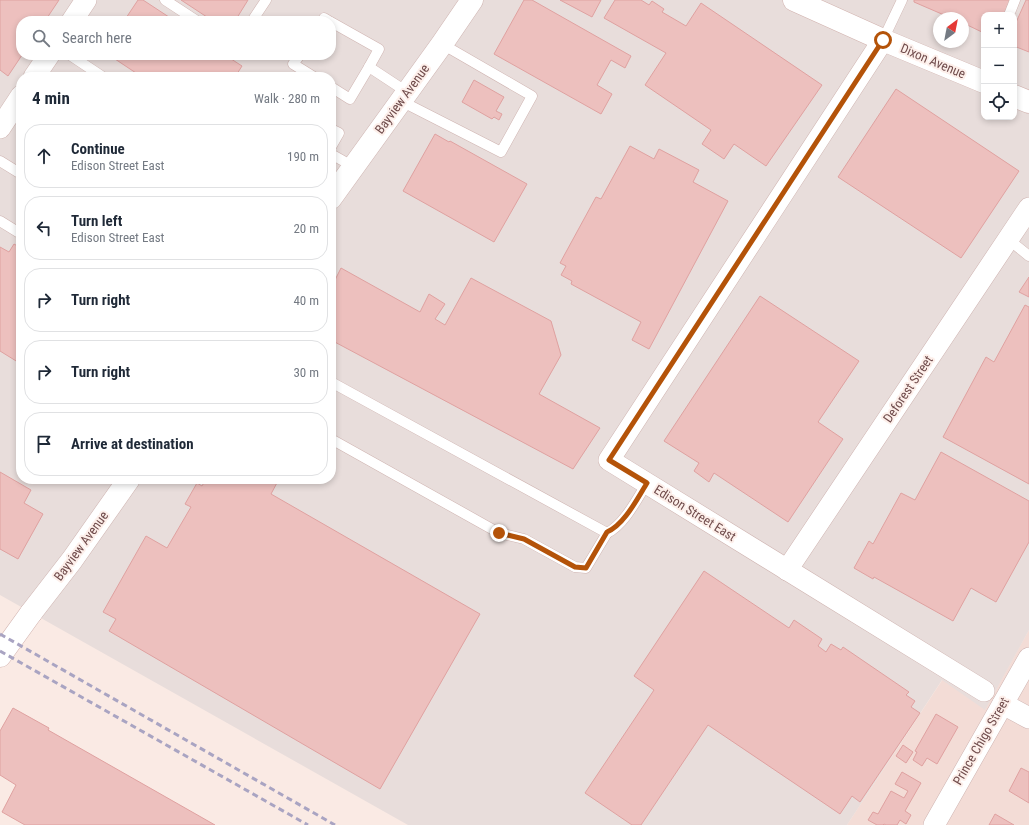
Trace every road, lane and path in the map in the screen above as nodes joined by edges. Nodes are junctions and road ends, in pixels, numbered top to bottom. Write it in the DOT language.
graph roads {
  1 [pos="86,0"];
  2 [pos="165,0"];
  3 [pos="266,0"];
  4 [pos="472,0"];
  5 [pos="794,0"];
  6 [pos="902,0"];
  7 [pos="1015,0"];
  8 [pos="1010,12"];
  9 [pos="75,16"];
  10 [pos="190,16"];
  11 [pos="255,16"];
  12 [pos="336,26"];
  13 [pos="883,40"];
  14 [pos="442,44"];
  15 [pos="46,60"];
  16 [pos="78,60"];
  17 [pos="297,60"];
  18 [pos="369,68"];
  19 [pos="37,72"];
  20 [pos="96,72"];
  21 [pos="306,72"];
  22 [pos="981,78"];
  23 [pos="336,90"];
  24 [pos="404,96"];
  25 [pos="1017,97"];
  26 [pos="1029,102"];
  27 [pos="16,104"];
  28 [pos="0,128"];
  29 [pos="336,157"];
  30 [pos="0,161"];
  31 [pos="354,167"];
  32 [pos="16,171"];
  33 [pos="336,191"];
  34 [pos="1029,208"];
  35 [pos="0,221"];
  36 [pos="16,231"];
  37 [pos="1008,239"];
  38 [pos="1029,256"];
  39 [pos="336,385"];
  40 [pos="336,442"];
  41 [pos="647,483"];
  42 [pos="125,484"];
  43 [pos="607,532"];
  44 [pos="787,570"];
  45 [pos="0,656"];
  46 [pos="1029,658"];
  47 [pos="984,691"];
  48 [pos="1003,704"];
  49 [pos="1029,718"];
  50 [pos="934,825"];
  1 -- 9 [label="street"];
  2 -- 10 [label="lane"];
  3 -- 11 [label="lane"];
  4 -- 14 [label="street, Bayview Avenue"];
  5 -- 13 [label="street, Dixon Avenue"];
  6 -- 13 [label="lane"];
  7 -- 8 [label="lane"];
  12 -- 18 [label="lane"];
  13 -- 22 [label="street, Dixon Avenue"];
  13 -- 41 [label="street, Edison Street East"];
  14 -- 24 [label="street, Bayview Avenue"];
  14 -- 24 [label="lane"];
  15 -- 19 [label="street"];
  16 -- 20 [label="lane"];
  17 -- 21 [label="lane"];
  18 -- 23 [label="lane"];
  18 -- 24 [label="lane"];
  24 -- 31 [label="street, Bayview Avenue"];
  25 -- 26 [label="street"];
  27 -- 28 [label="street"];
  29 -- 31 [label="lane"];
  30 -- 32 [label="lane"];
  31 -- 33 [label="street, Bayview Avenue"];
  34 -- 37 [label="street, Deforest Street"];
  35 -- 36 [label="lane"];
  37 -- 38 [label="lane"];
  37 -- 44 [label="street, Deforest Street"];
  39 -- 43 [label="lane"];
  40 -- 43 [label="lane"];
  41 -- 43 [label="lane"];
  41 -- 44 [label="street, Edison Street East"];
  42 -- 45 [label="street, Bayview Avenue"];
  44 -- 47 [label="street, Edison Street East"];
  46 -- 48 [label="street, Prince Chigo Street"];
  48 -- 49 [label="street"];
  48 -- 50 [label="street, Prince Chigo Street"];
}
